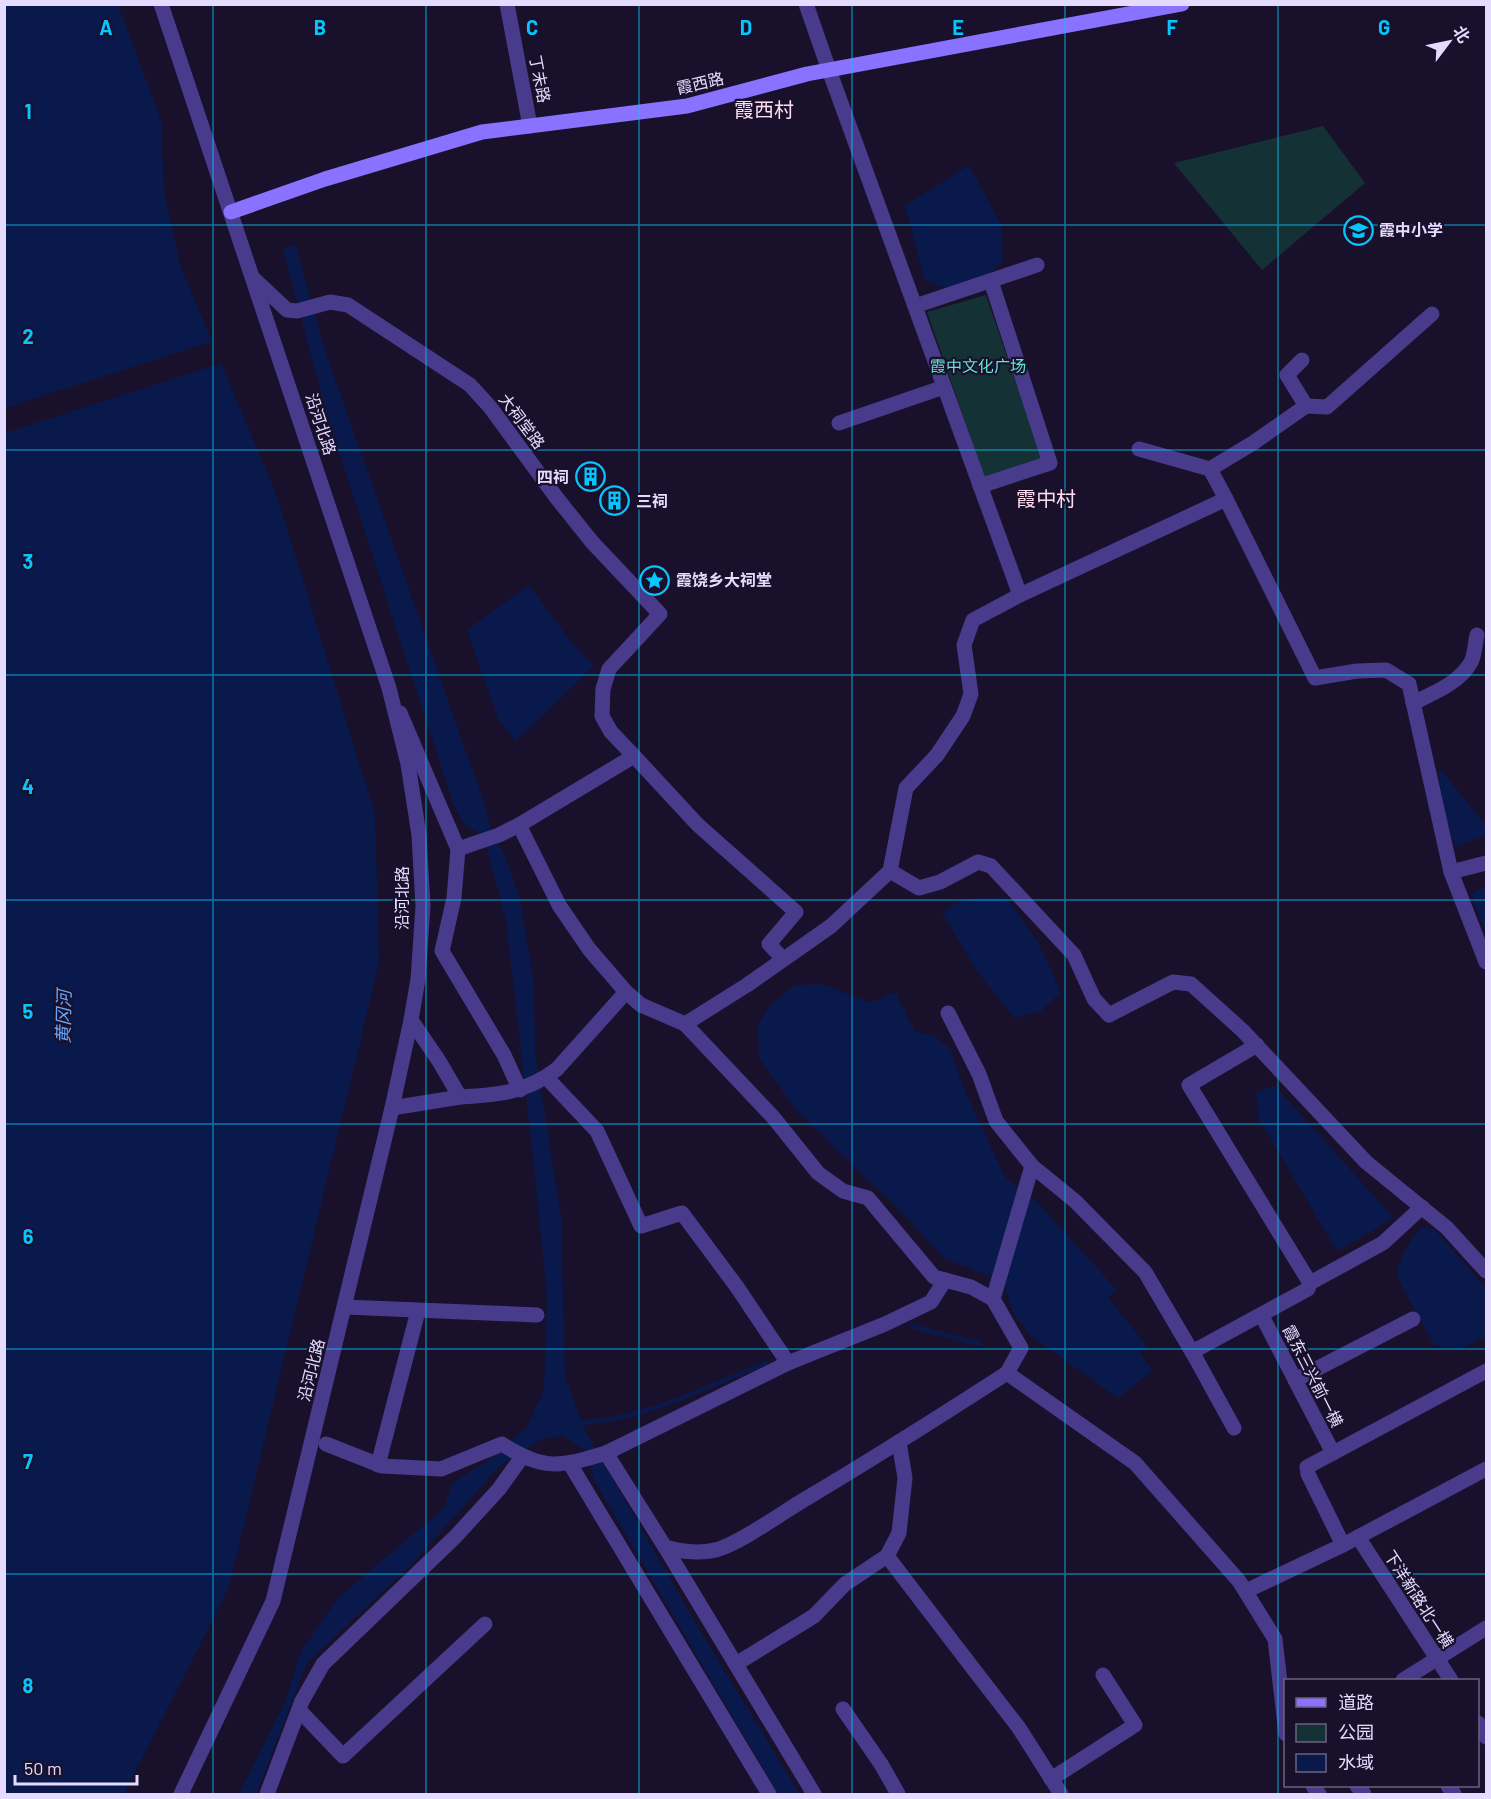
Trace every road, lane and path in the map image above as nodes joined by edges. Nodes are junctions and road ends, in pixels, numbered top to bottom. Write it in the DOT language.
graph roads {
  1 [pos="161,4"];
  2 [pos="507,4"];
  3 [pos="806,4"];
  4 [pos="1182,4"];
  5 [pos="829,70"];
  6 [pos="530,126"];
  7 [pos="231,212"];
  8 [pos="1038,265"];
  9 [pos="254,279"];
  10 [pos="991,280"];
  11 [pos="915,306"];
  12 [pos="1432,314"];
  13 [pos="1302,360"];
  14 [pos="944,387"];
  15 [pos="1306,406"];
  16 [pos="838,423"];
  17 [pos="1139,449"];
  18 [pos="1210,469"];
  19 [pos="980,486"];
  20 [pos="1226,499"];
  21 [pos="1020,595"];
  22 [pos="1477,635"];
  23 [pos="389,688"];
  24 [pos="1413,703"];
  25 [pos="634,756"];
  26 [pos="519,825"];
  27 [pos="458,849"];
  28 [pos="1486,863"];
  29 [pos="890,871"];
  30 [pos="1451,872"];
  31 [pos="783,959"];
  32 [pos="1486,962"];
  33 [pos="626,992"];
  34 [pos="948,1013"];
  35 [pos="411,1020"];
  36 [pos="685,1024"];
  37 [pos="1257,1045"];
  38 [pos="544,1078"];
  39 [pos="522,1089"];
  40 [pos="460,1097"];
  41 [pos="392,1108"];
  42 [pos="1032,1166"];
  43 [pos="1422,1208"];
  44 [pos="1486,1271"];
  45 [pos="945,1280"];
  46 [pos="1310,1283"];
  47 [pos="993,1299"];
  48 [pos="345,1308"];
  49 [pos="418,1311"];
  50 [pos="537,1315"];
  51 [pos="1262,1316"];
  52 [pos="1413,1319"];
  53 [pos="1192,1352"];
  54 [pos="789,1363"];
  55 [pos="1486,1371"];
  56 [pos="1007,1373"];
  57 [pos="1295,1380"];
  58 [pos="1234,1428"];
  59 [pos="899,1442"];
  60 [pos="326,1444"];
  61 [pos="606,1453"];
  62 [pos="1333,1453"];
  63 [pos="522,1457"];
  64 [pos="570,1464"];
  65 [pos="378,1465"];
  66 [pos="1486,1469"];
  67 [pos="1358,1537"];
  68 [pos="1343,1545"];
  69 [pos="665,1547"];
  70 [pos="887,1556"];
  71 [pos="1246,1592"];
  72 [pos="486,1624"];
  73 [pos="1486,1628"];
  74 [pos="1437,1659"];
  75 [pos="736,1664"];
  76 [pos="1103,1675"];
  77 [pos="1405,1679"];
  78 [pos="1450,1679"];
  79 [pos="299,1710"];
  80 [pos="843,1710"];
  81 [pos="1284,1717"];
  82 [pos="1051,1779"];
  83 [pos="181,1794"];
  84 [pos="267,1794"];
  85 [pos="769,1794"];
  86 [pos="814,1794"];
  87 [pos="898,1794"];
  88 [pos="1061,1794"];
  1 -- 7 [label="street, 沿河北路"];
  2 -- 6 [label="street, 丁未路"];
  3 -- 5 [label="street"];
  4 -- 5 [label="main road, 霞西路"];
  5 -- 6 [label="main road, 霞西路"];
  5 -- 11 [label="street"];
  6 -- 7 [label="main road, 霞西路"];
  7 -- 9 [label="street, 沿河北路"];
  8 -- 10 [label="street"];
  9 -- 23 [label="street, 沿河北路"];
  9 -- 25 [label="street, 大祠堂路"];
  10 -- 11 [label="street"];
  10 -- 19 [label="street"];
  11 -- 14 [label="street"];
  12 -- 15 [label="street"];
  13 -- 15 [label="street"];
  14 -- 16 [label="street"];
  14 -- 19 [label="street"];
  15 -- 18 [label="street"];
  17 -- 18 [label="street"];
  18 -- 20 [label="street"];
  19 -- 21 [label="street"];
  20 -- 21 [label="street"];
  20 -- 24 [label="street"];
  21 -- 29 [label="street"];
  22 -- 24 [label="street"];
  23 -- 27 [label="street"];
  23 -- 35 [label="street, 沿河北路"];
  24 -- 30 [label="street"];
  25 -- 26 [label="street"];
  25 -- 31 [label="street"];
  26 -- 27 [label="street"];
  26 -- 33 [label="street"];
  27 -- 39 [label="street"];
  28 -- 30 [label="street"];
  29 -- 31 [label="street"];
  29 -- 37 [label="street"];
  30 -- 32 [label="street"];
  31 -- 36 [label="street"];
  33 -- 36 [label="street"];
  33 -- 38 [label="street"];
  34 -- 42 [label="street"];
  35 -- 40 [label="street"];
  35 -- 41 [label="street, 沿河北路"];
  36 -- 45 [label="street"];
  37 -- 43 [label="street"];
  37 -- 46 [label="street"];
  38 -- 39 [label="street"];
  38 -- 54 [label="street"];
  39 -- 40 [label="street"];
  40 -- 41 [label="street"];
  41 -- 48 [label="street, 沿河北路"];
  42 -- 47 [label="street"];
  42 -- 53 [label="street"];
  43 -- 44 [label="street"];
  43 -- 46 [label="street"];
  45 -- 47 [label="street"];
  45 -- 54 [label="street"];
  46 -- 51 [label="street"];
  47 -- 56 [label="street"];
  48 -- 49 [label="street"];
  48 -- 83 [label="street, 沿河北路"];
  49 -- 50 [label="street"];
  49 -- 65 [label="street"];
  51 -- 53 [label="street"];
  51 -- 57 [label="street, 霞东三兴前一横"];
  52 -- 57 [label="street"];
  53 -- 58 [label="street"];
  54 -- 61 [label="street"];
  55 -- 62 [label="street"];
  56 -- 59 [label="street"];
  56 -- 71 [label="street"];
  57 -- 62 [label="street, 霞东三兴前一横"];
  59 -- 69 [label="street"];
  59 -- 70 [label="street"];
  60 -- 65 [label="street"];
  61 -- 64 [label="street"];
  61 -- 69 [label="street"];
  62 -- 68 [label="street"];
  63 -- 64 [label="street"];
  63 -- 65 [label="street"];
  63 -- 79 [label="street"];
  64 -- 85 [label="street"];
  66 -- 67 [label="street"];
  67 -- 68 [label="street"];
  67 -- 74 [label="street, 下洋新路北一横"];
  68 -- 71 [label="street"];
  69 -- 75 [label="street"];
  70 -- 75 [label="street"];
  70 -- 82 [label="street"];
  71 -- 81 [label="street"];
  72 -- 79 [label="street"];
  73 -- 74 [label="street"];
  74 -- 77 [label="street"];
  74 -- 78 [label="street, 下洋新路北一横"];
  75 -- 86 [label="street"];
  76 -- 82 [label="street"];
  79 -- 84 [label="street"];
  80 -- 87 [label="street"];
  82 -- 88 [label="street"];
}
